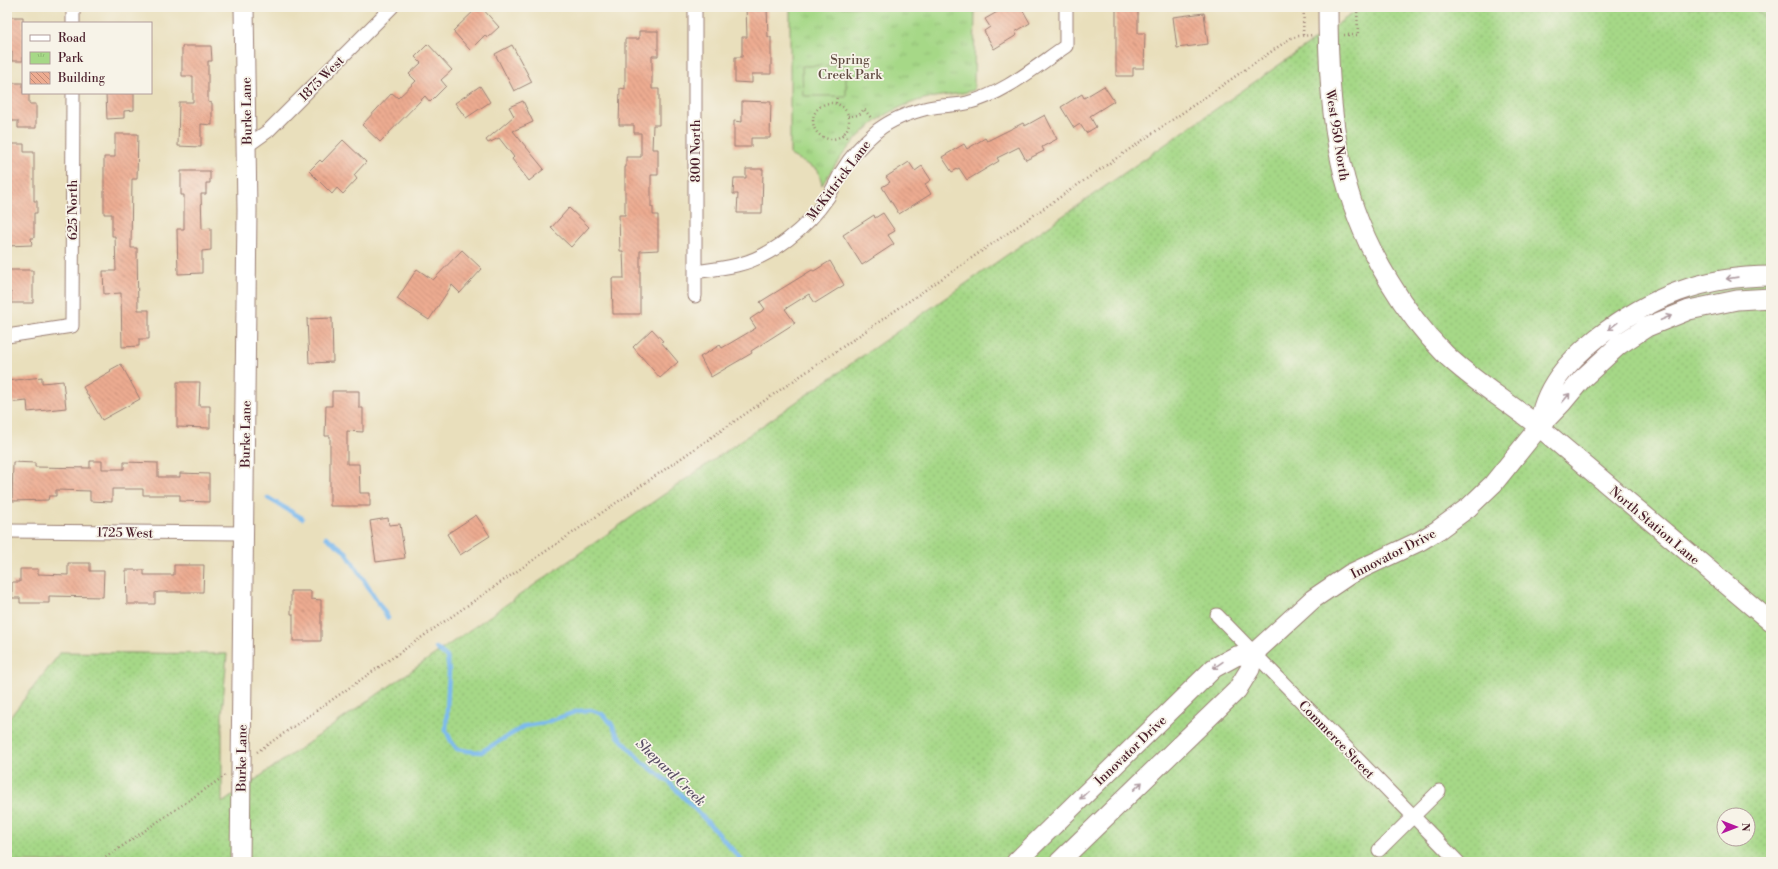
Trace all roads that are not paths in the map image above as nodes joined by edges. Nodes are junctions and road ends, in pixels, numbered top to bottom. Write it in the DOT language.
graph roads {
  1 [pos="73,7"];
  2 [pos="244,7"];
  3 [pos="392,7"];
  4 [pos="695,7"];
  5 [pos="1066,7"];
  6 [pos="1328,7"];
  7 [pos="73,22"];
  8 [pos="73,94"];
  9 [pos="247,146"];
  10 [pos="695,272"];
  11 [pos="1771,276"];
  12 [pos="695,296"];
  13 [pos="1771,298"];
  14 [pos="7,336"];
  15 [pos="1539,427"];
  16 [pos="7,531"];
  17 [pos="243,534"];
  18 [pos="1217,615"];
  19 [pos="1771,622"];
  20 [pos="1254,653"];
  21 [pos="1439,791"];
  22 [pos="1413,816"];
  23 [pos="1379,850"];
  24 [pos="240,862"];
  25 [pos="1016,862"];
  26 [pos="1059,862"];
  27 [pos="1458,862"];
  1 -- 7 [label="street"];
  2 -- 9 [label="main road, Burke Lane"];
  3 -- 9 [label="street, 1875 West"];
  4 -- 10 [label="street, 800 North"];
  5 -- 10 [label="street, McKittrick Lane"];
  6 -- 15 [label="main road, West 950 North"];
  8 -- 14 [label="street, 625 North"];
  9 -- 17 [label="main road, Burke Lane"];
  10 -- 12 [label="street, 800 North"];
  11 -- 15 [label="main road, Innovator Drive, one-way"];
  15 -- 13 [label="main road, Innovator Drive, one-way"];
  15 -- 19 [label="main road, North Station Lane"];
  15 -- 20 [label="main road, Innovator Drive"];
  16 -- 17 [label="street, 1725 West"];
  17 -- 24 [label="main road, Burke Lane"];
  18 -- 20 [label="street, Commerce Street"];
  20 -- 22 [label="street, Commerce Street"];
  20 -- 25 [label="main road, Innovator Drive, one-way"];
  26 -- 20 [label="main road, one-way"];
  21 -- 22 [label="street"];
  22 -- 23 [label="street"];
  22 -- 27 [label="street, Commerce Street"];
}
